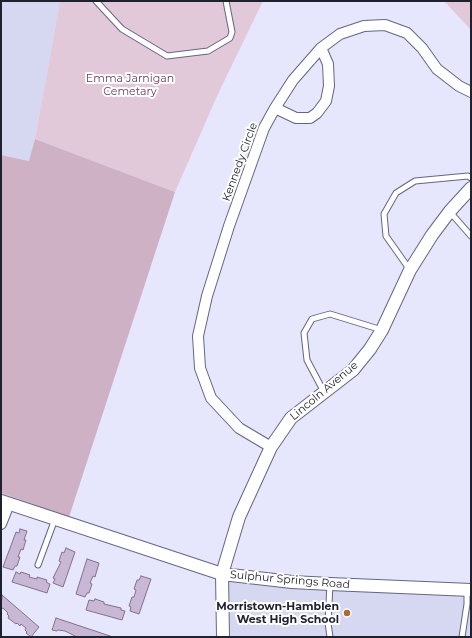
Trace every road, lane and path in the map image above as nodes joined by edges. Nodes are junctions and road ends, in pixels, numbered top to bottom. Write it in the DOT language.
graph roads {
  1 [pos="96,1"];
  2 [pos="226,1"];
  3 [pos="321,48"];
  4 [pos="471,92"];
  5 [pos="275,108"];
  6 [pos="471,178"];
  7 [pos="471,188"];
  8 [pos="450,211"];
  9 [pos="471,236"];
  10 [pos="410,270"];
  11 [pos="382,330"];
  12 [pos="324,392"];
  13 [pos="271,447"];
  14 [pos="5,502"];
  15 [pos="54,519"];
  16 [pos="1,524"];
  17 [pos="38,565"];
  18 [pos="222,574"];
  19 [pos="330,584"];
  20 [pos="469,590"];
  21 [pos="223,637"];
  22 [pos="330,637"];
  23 [pos="462,637"];
  1 -- 2 [label="lane"];
  3 -- 4 [label="street, Kennedy Circle"];
  3 -- 5 [label="street, Kennedy Circle"];
  3 -- 5 [label="street"];
  5 -- 13 [label="street, Kennedy Circle"];
  6 -- 10 [label="lane"];
  7 -- 8 [label="street, Lincoln Avenue"];
  8 -- 9 [label="lane"];
  8 -- 10 [label="street, Lincoln Avenue"];
  10 -- 11 [label="street, Lincoln Avenue"];
  11 -- 12 [label="street, Lincoln Avenue"];
  11 -- 12 [label="lane"];
  12 -- 13 [label="street, Lincoln Avenue"];
  13 -- 18 [label="street, Lincoln Avenue"];
  14 -- 15 [label="street, Sulphur Springs Road"];
  14 -- 16 [label="street"];
  15 -- 17 [label="lane"];
  15 -- 18 [label="street, Sulphur Springs Road"];
  18 -- 19 [label="street, Sulphur Springs Road"];
  18 -- 21 [label="street, Lincoln Avenue"];
  19 -- 20 [label="street, Sulphur Springs Road"];
  19 -- 22 [label="lane"];
  20 -- 23 [label="lane"];
}
